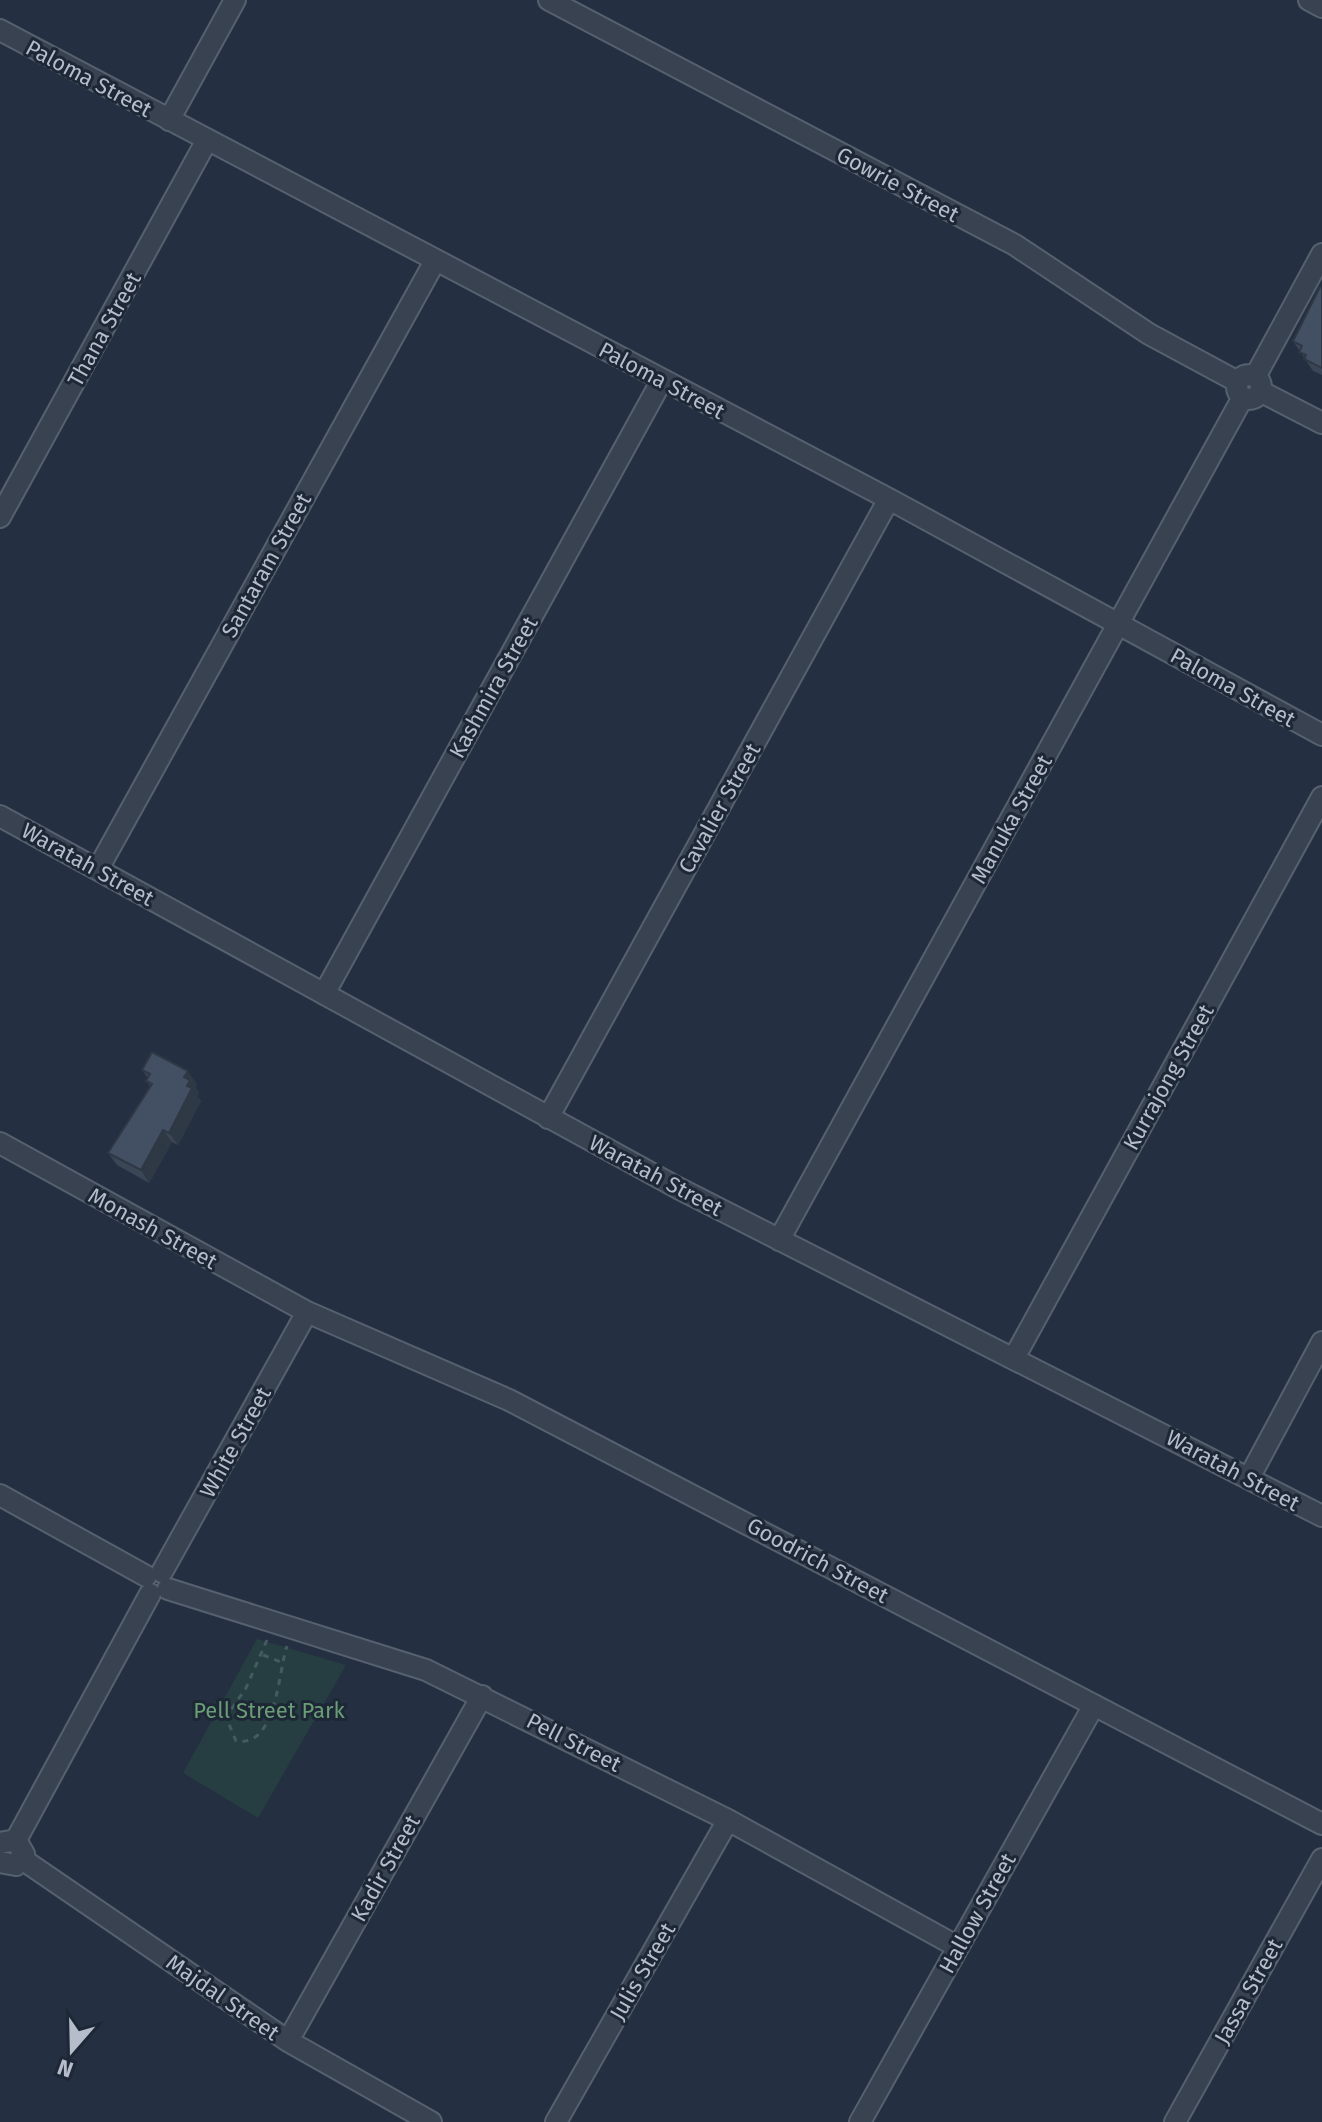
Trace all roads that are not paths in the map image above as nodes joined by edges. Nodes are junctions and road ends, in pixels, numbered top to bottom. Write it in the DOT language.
graph roads {
  1 [pos="235,0"];
  2 [pos="549,0"];
  3 [pos="1309,0"];
  4 [pos="1322,7"];
  5 [pos="0,30"];
  6 [pos="169,120"];
  7 [pos="207,140"];
  8 [pos="1322,254"];
  9 [pos="435,261"];
  10 [pos="662,380"];
  11 [pos="1249,387"];
  12 [pos="1322,423"];
  13 [pos="889,499"];
  14 [pos="0,517"];
  15 [pos="1118,624"];
  16 [pos="1322,735"];
  17 [pos="1322,797"];
  18 [pos="0,816"];
  19 [pos="98,869"];
  20 [pos="324,994"];
  21 [pos="548,1118"];
  22 [pos="0,1143"];
  23 [pos="779,1240"];
  24 [pos="307,1312"];
  25 [pos="1322,1342"];
  26 [pos="1014,1358"];
  27 [pos="1249,1478"];
  28 [pos="0,1495"];
  29 [pos="1322,1516"];
  30 [pos="157,1583"];
  31 [pos="482,1696"];
  32 [pos="1094,1705"];
  33 [pos="728,1820"];
  34 [pos="1322,1824"];
  35 [pos="7,1856"];
  36 [pos="1322,1859"];
  37 [pos="958,1947"];
  38 [pos="288,2041"];
  39 [pos="431,2122"];
  40 [pos="556,2122"];
  41 [pos="860,2122"];
  42 [pos="1175,2122"];
  1 -- 6 [label="street"];
  2 -- 11 [label="street, Gowrie Street"];
  3 -- 4 [label="street"];
  5 -- 6 [label="street, Paloma Street"];
  6 -- 7 [label="street, Paloma Street"];
  7 -- 9 [label="street, Paloma Street"];
  7 -- 14 [label="street, Thana Street"];
  8 -- 11 [label="street, Manuka Street"];
  9 -- 10 [label="street, Paloma Street"];
  9 -- 19 [label="street, Santaram Street"];
  10 -- 13 [label="street, Paloma Street"];
  10 -- 20 [label="street, Kashmira Street"];
  11 -- 12 [label="street, Gowrie Street"];
  11 -- 15 [label="street, Manuka Street"];
  13 -- 15 [label="street, Paloma Street"];
  13 -- 21 [label="street, Cavalier Street"];
  15 -- 16 [label="street, Paloma Street"];
  15 -- 23 [label="street, Manuka Street"];
  17 -- 26 [label="street, Kurrajong Street"];
  18 -- 19 [label="street, Waratah Street"];
  19 -- 20 [label="street, Waratah Street"];
  20 -- 21 [label="street, Waratah Street"];
  21 -- 23 [label="street, Waratah Street"];
  22 -- 24 [label="street, Monash Street"];
  23 -- 26 [label="street, Waratah Street"];
  24 -- 30 [label="street, White Street"];
  24 -- 32 [label="street, Goodrich Street"];
  25 -- 27 [label="street"];
  26 -- 27 [label="street, Waratah Street"];
  27 -- 29 [label="street, Waratah Street"];
  28 -- 30 [label="street, Pell Street"];
  30 -- 31 [label="street, Pell Street"];
  30 -- 35 [label="street, White Street"];
  31 -- 33 [label="street, Pell Street"];
  31 -- 38 [label="street, Kadir Street"];
  32 -- 34 [label="street, Goodrich Street"];
  32 -- 37 [label="street, Hallow Street"];
  33 -- 37 [label="street, Pell Street"];
  33 -- 40 [label="street, Julis Street"];
  35 -- 38 [label="street, Majdal Street"];
  36 -- 42 [label="street, Jassa Street"];
  37 -- 41 [label="street, Hallow Street"];
  38 -- 39 [label="street, Majdal Street"];
}
